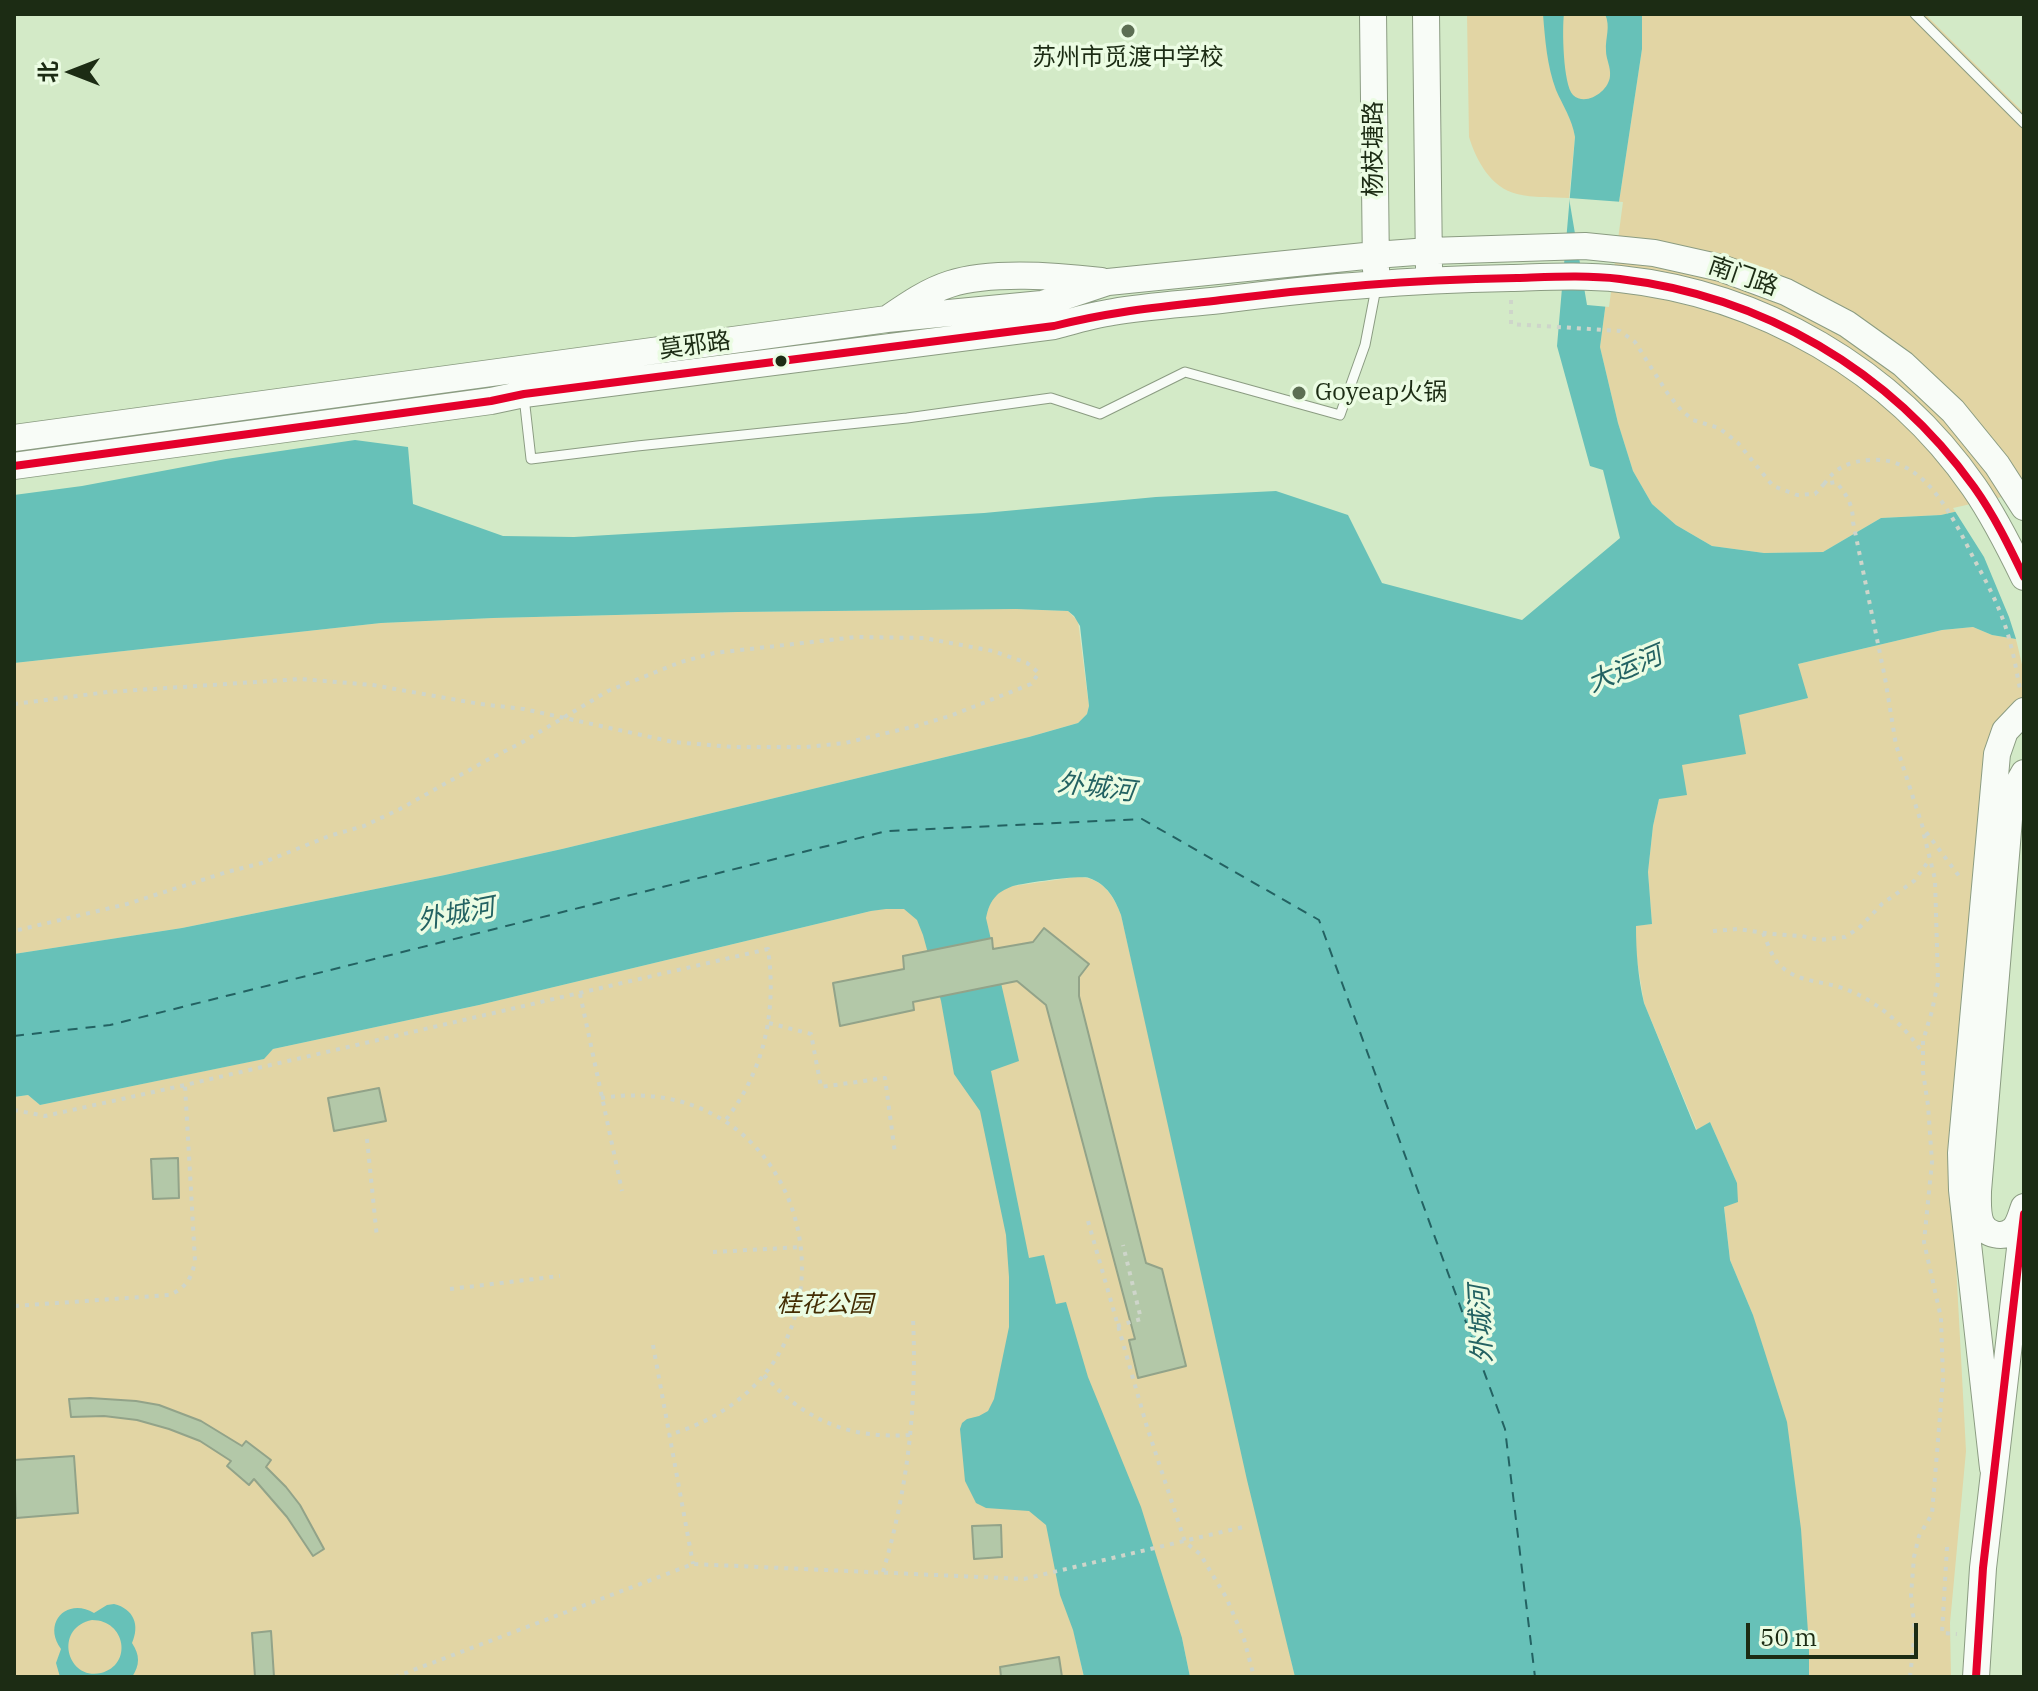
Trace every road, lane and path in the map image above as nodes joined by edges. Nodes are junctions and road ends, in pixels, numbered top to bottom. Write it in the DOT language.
graph roads {
  1 [pos="1373,14"];
  2 [pos="1426,14"];
  3 [pos="1915,14"];
  4 [pos="2024,123"];
  5 [pos="1429,251"];
  6 [pos="1375,255"];
  7 [pos="1511,278"];
  8 [pos="1430,280"];
  9 [pos="1377,284"];
  10 [pos="524,394"];
  11 [pos="14,438"];
  12 [pos="14,466"];
  13 [pos="1824,484"];
  14 [pos="2024,507"];
  15 [pos="2024,577"];
  16 [pos="14,704"];
  17 [pos="2023,705"];
  18 [pos="562,719"];
  19 [pos="2024,773"];
  20 [pos="1923,828"];
  21 [pos="1930,859"];
  22 [pos="1983,911"];
  23 [pos="14,931"];
  24 [pos="1713,931"];
  25 [pos="1763,933"];
  26 [pos="580,993"];
  27 [pos="769,1023"];
  28 [pos="1923,1054"];
  29 [pos="185,1085"];
  30 [pos="601,1098"];
  31 [pos="14,1110"];
  32 [pos="724,1122"];
  33 [pos="367,1139"];
  34 [pos="895,1153"];
  35 [pos="622,1191"];
  36 [pos="2024,1207"];
  37 [pos="2024,1214"];
  38 [pos="1088,1221"];
  39 [pos="377,1238"];
  40 [pos="1123,1245"];
  41 [pos="802,1247"];
  42 [pos="713,1252"];
  43 [pos="560,1276"];
  44 [pos="450,1289"];
  45 [pos="15,1306"];
  46 [pos="913,1318"];
  47 [pos="1117,1326"];
  48 [pos="653,1345"];
  49 [pos="764,1375"];
  50 [pos="668,1435"];
  51 [pos="911,1435"];
  52 [pos="1993,1468"];
  53 [pos="1243,1527"];
  54 [pos="1185,1542"];
  55 [pos="1947,1547"];
  56 [pos="693,1564"];
  57 [pos="883,1572"];
  58 [pos="1942,1633"];
  59 [pos="395,1677"];
  60 [pos="1254,1677"];
  61 [pos="1910,1677"];
  62 [pos="1976,1677"];
  1 -- 6 [label="main road, 杨枝塘路"];
  2 -- 5 [label="main road"];
  3 -- 4 [label="lane"];
  5 -- 6 [label="main road, 南门路"];
  5 -- 8 [label="main road"];
  5 -- 14 [label="main road, 南门路"];
  6 -- 9 [label="main road, 杨枝塘路"];
  6 -- 11 [label="main road, 莫邪路"];
  7 -- 8 [label="main road, 南门路"];
  7 -- 13 [label="path"];
  7 -- 15 [label="main road, 南门路"];
  8 -- 9 [label="main road, 南门路"];
  9 -- 10 [label="main road, 莫邪路"];
  9 -- 10 [label="lane"];
  10 -- 12 [label="main road, 莫邪路"];
  13 -- 17 [label="path"];
  13 -- 20 [label="path"];
  16 -- 18 [label="path"];
  17 -- 22 [label="main road"];
  18 -- 18 [label="path"];
  18 -- 23 [label="path"];
  19 -- 36 [label="main road"];
  20 -- 21 [label="path"];
  20 -- 22 [label="path"];
  21 -- 25 [label="path"];
  21 -- 28 [label="path"];
  22 -- 52 [label="main road"];
  24 -- 25 [label="path"];
  25 -- 28 [label="path"];
  26 -- 27 [label="path"];
  26 -- 29 [label="path"];
  26 -- 30 [label="path"];
  27 -- 32 [label="path"];
  27 -- 34 [label="path"];
  28 -- 61 [label="path"];
  29 -- 31 [label="path"];
  29 -- 45 [label="path"];
  30 -- 32 [label="path"];
  30 -- 35 [label="path"];
  32 -- 41 [label="path"];
  33 -- 39 [label="path"];
  37 -- 52 [label="main road"];
  38 -- 47 [label="path"];
  40 -- 47 [label="path"];
  41 -- 42 [label="path"];
  41 -- 49 [label="path"];
  43 -- 44 [label="path"];
  46 -- 51 [label="path"];
  47 -- 54 [label="path"];
  48 -- 50 [label="path"];
  49 -- 50 [label="path"];
  49 -- 51 [label="path"];
  50 -- 56 [label="path"];
  51 -- 57 [label="path"];
  52 -- 62 [label="main road"];
  53 -- 54 [label="path"];
  54 -- 57 [label="path"];
  54 -- 60 [label="path"];
  55 -- 58 [label="path"];
  56 -- 57 [label="path"];
  56 -- 59 [label="path"];
}
